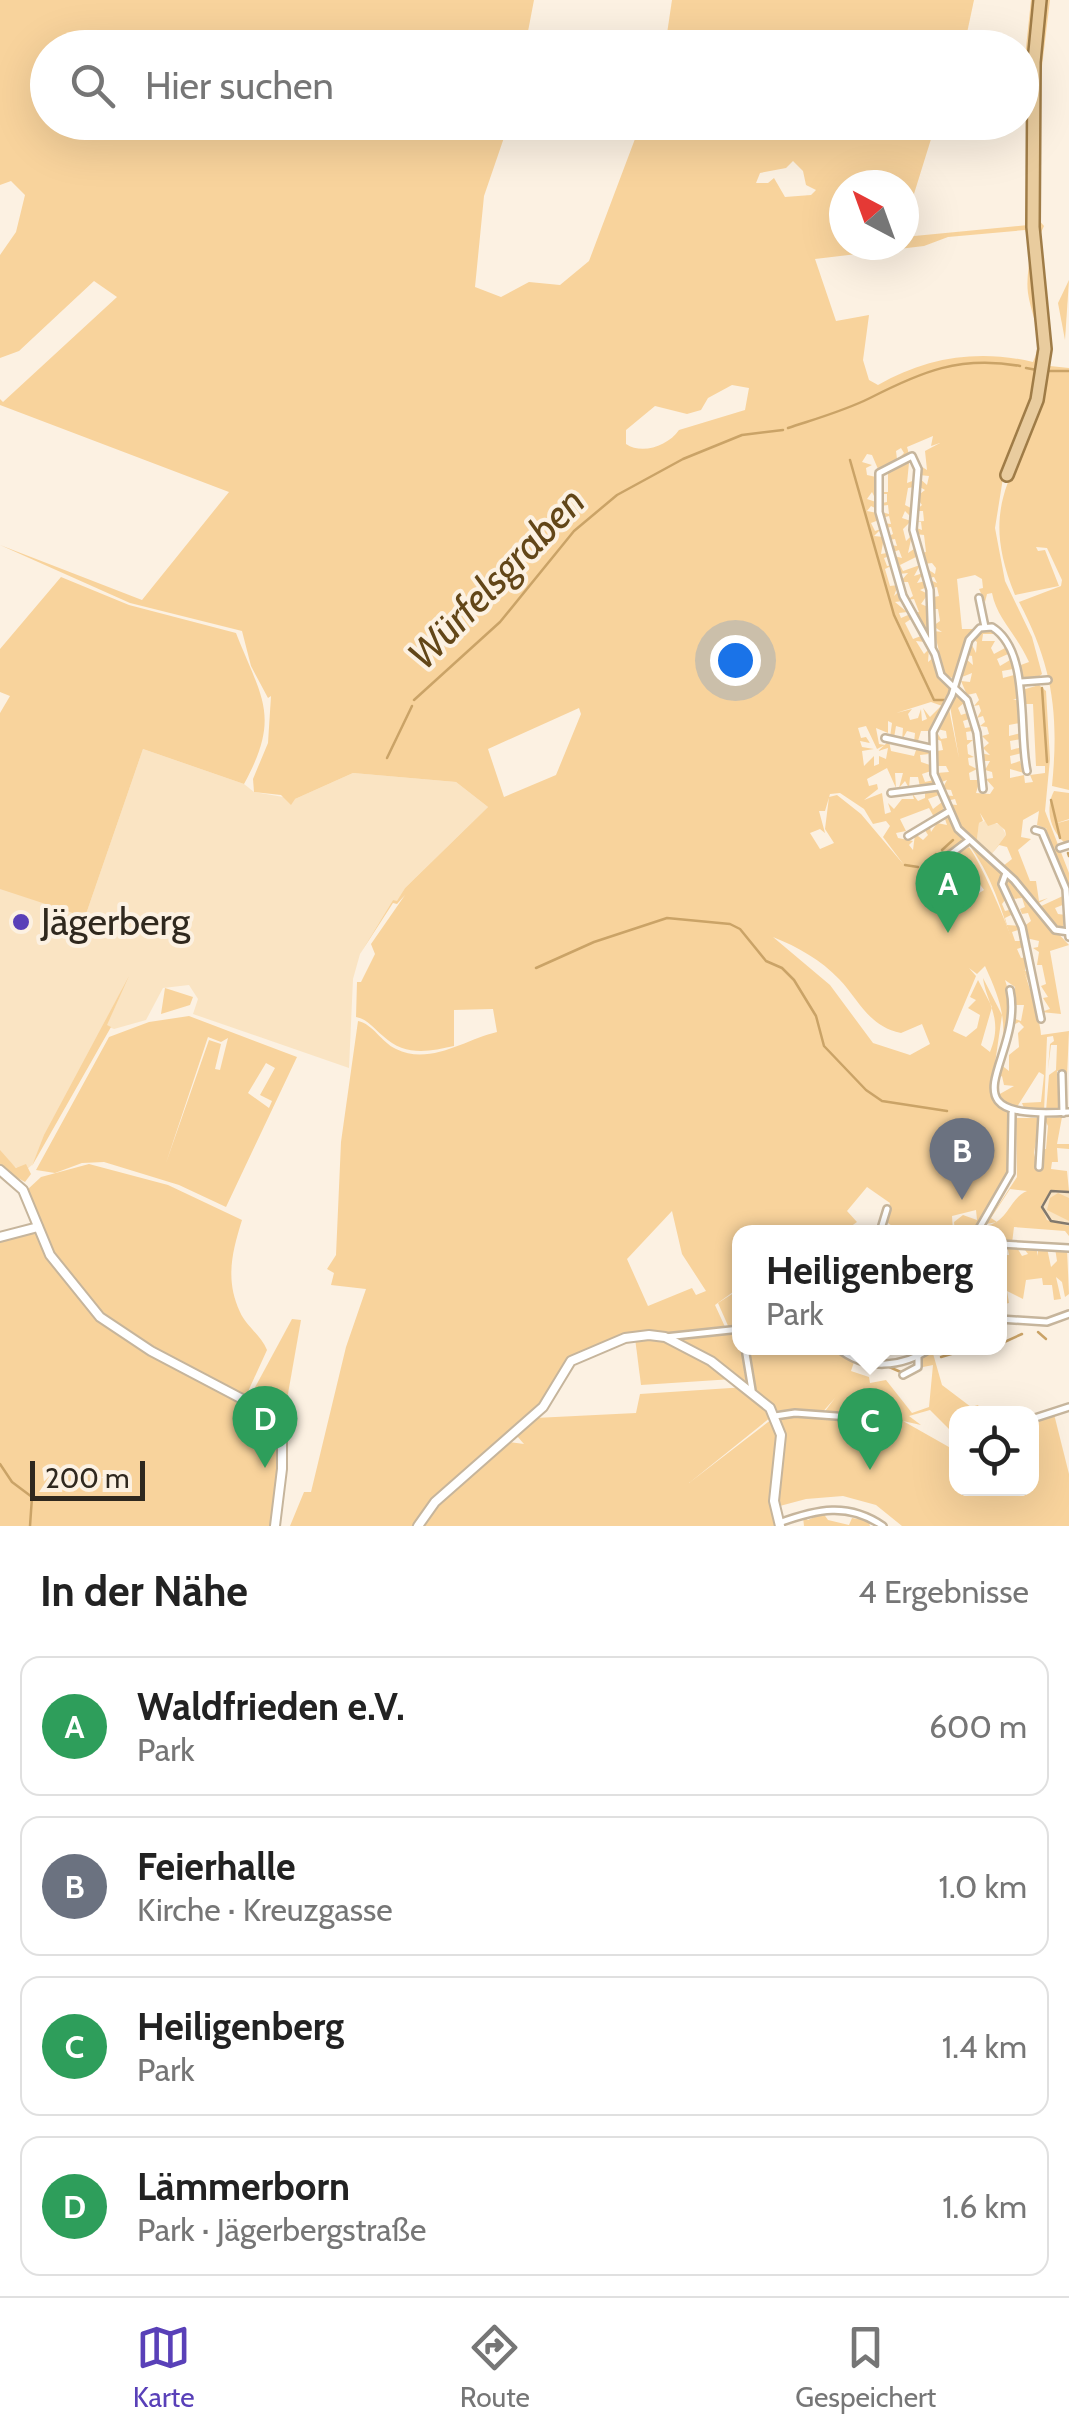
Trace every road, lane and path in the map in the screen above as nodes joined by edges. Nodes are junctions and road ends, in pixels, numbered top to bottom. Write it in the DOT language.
graph roads {
  1 [pos="1040,0"];
  2 [pos="1037,30"];
  3 [pos="1034,140"];
  4 [pos="1006,474"];
  5 [pos="978,598"];
  6 [pos="985,627"];
  7 [pos="932,648"];
  8 [pos="1048,680"];
  9 [pos="1022,682"];
  10 [pos="956,686"];
  11 [pos="885,738"];
  12 [pos="930,748"];
  13 [pos="1027,771"];
  14 [pos="938,787"];
  15 [pos="983,789"];
  16 [pos="891,792"];
  17 [pos="948,812"];
  18 [pos="1035,830"];
  19 [pos="908,836"];
  20 [pos="968,842"];
  21 [pos="1069,845"];
  22 [pos="1060,848"];
  23 [pos="964,861"];
  24 [pos="968,871"];
  25 [pos="1006,872"];
  26 [pos="975,886"];
  27 [pos="1069,934"];
  28 [pos="1010,990"];
  29 [pos="1040,1019"];
  30 [pos="1062,1074"];
  31 [pos="1012,1113"];
  32 [pos="1066,1113"];
  33 [pos="1042,1115"];
  34 [pos="1039,1167"];
  35 [pos="0,1170"];
  36 [pos="887,1208"];
  37 [pos="882,1225"];
  38 [pos="981,1225"];
  39 [pos="38,1226"];
  40 [pos="0,1236"];
  41 [pos="1007,1244"];
  42 [pos="1069,1248"];
  43 [pos="1069,1314"];
  44 [pos="1007,1319"];
  45 [pos="732,1330"];
  46 [pos="665,1338"];
  47 [pos="747,1355"];
  48 [pos="850,1355"];
  49 [pos="918,1356"];
  50 [pos="903,1376"];
  51 [pos="752,1390"];
  52 [pos="1069,1407"];
  53 [pos="775,1416"];
  54 [pos="1039,1418"];
  55 [pos="877,1419"];
  56 [pos="780,1524"];
  57 [pos="275,1526"];
  58 [pos="418,1526"];
  59 [pos="883,1526"];
  1 -- 2 [label="main road"];
  3 -- 4 [label="main road"];
  5 -- 6 [label="street"];
  6 -- 9 [label="street"];
  6 -- 10 [label="street"];
  7 -- 7 [label="street"];
  7 -- 10 [label="street"];
  8 -- 9 [label="street"];
  9 -- 13 [label="street"];
  10 -- 12 [label="street"];
  10 -- 15 [label="street"];
  11 -- 12 [label="street"];
  12 -- 14 [label="street"];
  14 -- 16 [label="street"];
  14 -- 17 [label="street"];
  17 -- 19 [label="street"];
  17 -- 20 [label="street"];
  18 -- 27 [label="street"];
  20 -- 24 [label="street"];
  20 -- 25 [label="street"];
  21 -- 22 [label="street"];
  23 -- 24 [label="street"];
  24 -- 26 [label="street"];
  25 -- 27 [label="street"];
  25 -- 29 [label="street"];
  28 -- 31 [label="street"];
  30 -- 32 [label="street"];
  31 -- 33 [label="street"];
  31 -- 38 [label="street"];
  32 -- 33 [label="street"];
  33 -- 34 [label="street"];
  35 -- 39 [label="street"];
  36 -- 37 [label="street"];
  39 -- 40 [label="street"];
  39 -- 57 [label="street"];
  41 -- 42 [label="street"];
  43 -- 44 [label="street"];
  45 -- 46 [label="street"];
  46 -- 51 [label="street"];
  46 -- 58 [label="street"];
  47 -- 51 [label="street"];
  48 -- 49 [label="street"];
  49 -- 50 [label="street"];
  51 -- 53 [label="street"];
  52 -- 54 [label="street"];
  53 -- 55 [label="street"];
  53 -- 56 [label="street"];
  56 -- 59 [label="street"];
}
